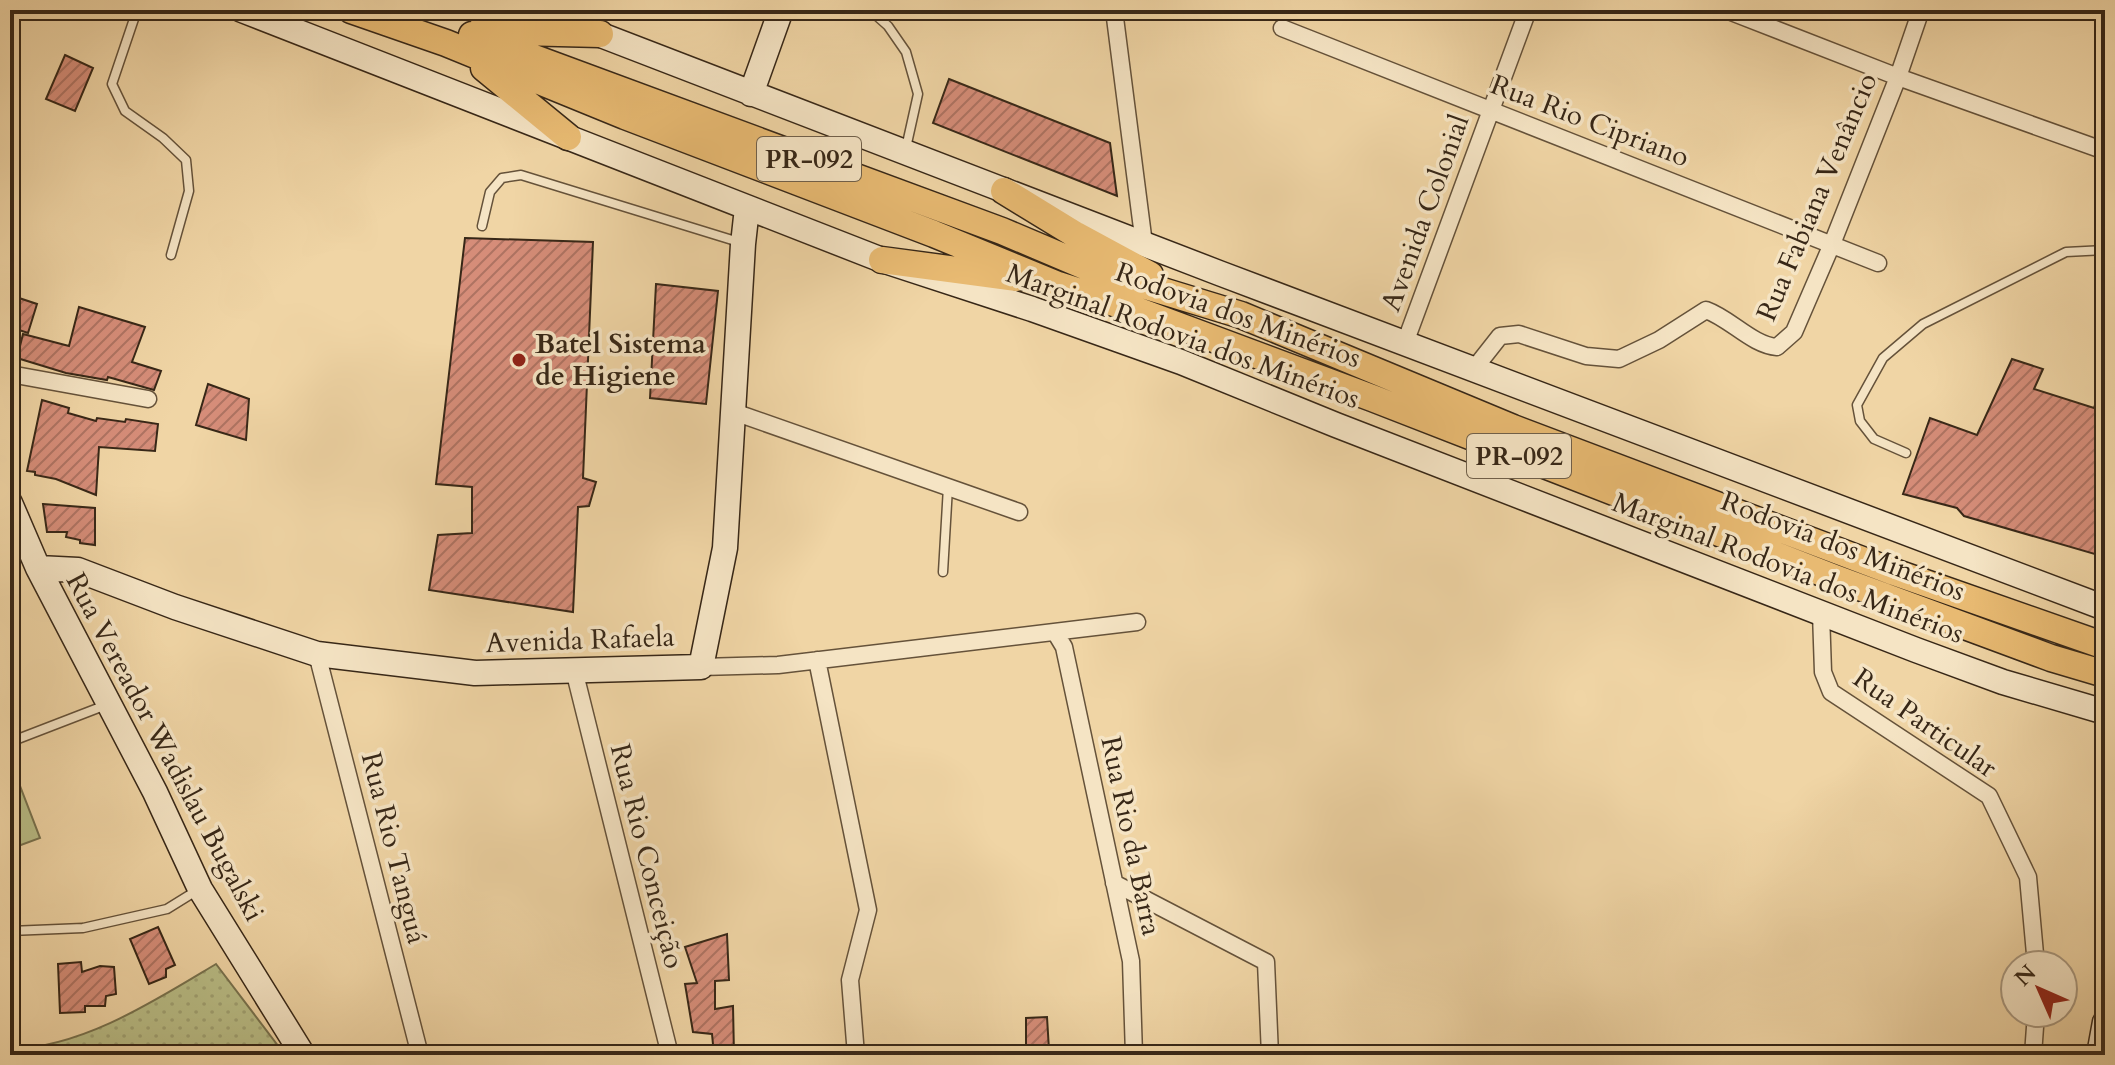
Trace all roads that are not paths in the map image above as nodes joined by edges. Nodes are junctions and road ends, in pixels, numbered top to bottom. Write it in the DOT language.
graph roads {
  1 [pos="137,10"];
  2 [pos="242,10"];
  3 [pos="351,10"];
  4 [pos="404,10"];
  5 [pos="536,10"];
  6 [pos="781,10"];
  7 [pos="870,10"];
  8 [pos="1114,10"];
  9 [pos="1528,10"];
  10 [pos="1726,10"];
  11 [pos="1921,10"];
  12 [pos="1282,28"];
  13 [pos="600,34"];
  14 [pos="461,40"];
  15 [pos="1898,77"];
  16 [pos="751,94"];
  17 [pos="1491,110"];
  18 [pos="568,137"];
  19 [pos="906,151"];
  20 [pos="2105,151"];
  21 [pos="1004,191"];
  22 [pos="747,208"];
  23 [pos="482,226"];
  24 [pos="743,244"];
  25 [pos="1144,244"];
  26 [pos="1832,244"];
  27 [pos="2105,250"];
  28 [pos="171,255"];
  29 [pos="882,260"];
  30 [pos="1878,263"];
  31 [pos="1053,283"];
  32 [pos="1215,305"];
  33 [pos="1405,343"];
  34 [pos="1474,369"];
  35 [pos="10,374"];
  36 [pos="148,399"];
  37 [pos="734,412"];
  38 [pos="1906,453"];
  39 [pos="948,487"];
  40 [pos="12,512"];
  41 [pos="1019,512"];
  42 [pos="38,568"];
  43 [pos="943,572"];
  44 [pos="2099,606"];
  45 [pos="1821,613"];
  46 [pos="1137,622"];
  47 [pos="1055,632"];
  48 [pos="2105,646"];
  49 [pos="317,654"];
  50 [pos="817,660"];
  51 [pos="701,667"];
  52 [pos="574,670"];
  53 [pos="2105,674"];
  54 [pos="110,703"];
  55 [pos="2105,712"];
  56 [pos="10,742"];
  57 [pos="1114,883"];
  58 [pos="200,889"];
  59 [pos="10,931"];
  60 [pos="2035,949"];
  61 [pos="2105,1022"];
  62 [pos="2035,1029"];
  63 [pos="303,1055"];
  64 [pos="420,1055"];
  65 [pos="670,1055"];
  66 [pos="856,1055"];
  67 [pos="1134,1055"];
  68 [pos="1270,1055"];
  69 [pos="2033,1055"];
  70 [pos="2099,1055"];
  1 -- 28 [label="lane"];
  2 -- 18 [label="main road, Marginal Rodovia dos Minérios"];
  3 -- 14 [label="main road, Rodovia dos Minérios / PR-092"];
  4 -- 14 [label="main road, Rodovia dos Minérios / PR-092"];
  5 -- 13 [label="main road"];
  6 -- 16 [label="main road"];
  7 -- 19 [label="lane"];
  8 -- 25 [label="street"];
  9 -- 17 [label="street, Avenida Colonial"];
  10 -- 15 [label="street"];
  11 -- 15 [label="street, Rua Fabiana Venâncio"];
  12 -- 17 [label="street, Rua Rio Cipriano"];
  13 -- 14 [label="main road"];
  13 -- 16 [label="main road"];
  14 -- 18 [label="main road"];
  14 -- 31 [label="main road, Rodovia dos Minérios / PR-092"];
  14 -- 32 [label="main road, Rodovia dos Minérios / PR-092"];
  15 -- 20 [label="street"];
  15 -- 26 [label="street, Rua Fabiana Venâncio"];
  16 -- 19 [label="main road"];
  17 -- 26 [label="street, Rua Rio Cipriano"];
  17 -- 33 [label="street, Avenida Colonial"];
  18 -- 22 [label="main road, Marginal Rodovia dos Minérios"];
  19 -- 21 [label="main road"];
  21 -- 25 [label="main road"];
  21 -- 32 [label="main road"];
  22 -- 24 [label="main road"];
  22 -- 29 [label="main road, Marginal Rodovia dos Minérios"];
  23 -- 24 [label="lane"];
  24 -- 37 [label="main road"];
  25 -- 33 [label="main road"];
  26 -- 30 [label="street, Rua Rio Cipriano"];
  26 -- 34 [label="street, Rua Fabiana Venâncio"];
  27 -- 38 [label="lane"];
  29 -- 31 [label="main road"];
  29 -- 45 [label="main road, Marginal Rodovia dos Minérios"];
  31 -- 53 [label="main road, Rodovia dos Minérios / PR-092"];
  32 -- 48 [label="main road, Rodovia dos Minérios / PR-092"];
  33 -- 34 [label="main road"];
  34 -- 44 [label="main road"];
  35 -- 36 [label="street"];
  37 -- 39 [label="street"];
  37 -- 51 [label="main road"];
  39 -- 41 [label="street"];
  39 -- 43 [label="lane"];
  40 -- 42 [label="main road, Rua Vereador Wadislau Bugalski"];
  42 -- 49 [label="main road, Avenida Rafaela"];
  42 -- 54 [label="main road, Rua Vereador Wadislau Bugalski"];
  45 -- 55 [label="main road, Marginal Rodovia dos Minérios"];
  45 -- 60 [label="street, Rua Particular"];
  46 -- 47 [label="street, Avenida Rafaela"];
  47 -- 50 [label="street, Avenida Rafaela"];
  47 -- 57 [label="street, Rua Rio da Barra"];
  49 -- 52 [label="main road, Avenida Rafaela"];
  49 -- 64 [label="street, Rua Rio Tanguá"];
  50 -- 51 [label="street, Avenida Rafaela"];
  50 -- 66 [label="street"];
  51 -- 52 [label="main road, Avenida Rafaela"];
  52 -- 65 [label="street, Rua Rio Conceição"];
  54 -- 56 [label="lane"];
  54 -- 58 [label="main road, Rua Vereador Wadislau Bugalski"];
  57 -- 67 [label="street, Rua Rio da Barra"];
  57 -- 68 [label="street"];
  58 -- 59 [label="lane"];
  58 -- 63 [label="main road, Rua Vereador Wadislau Bugalski"];
  61 -- 70 [label="main road"];
  62 -- 69 [label="street"];
}
